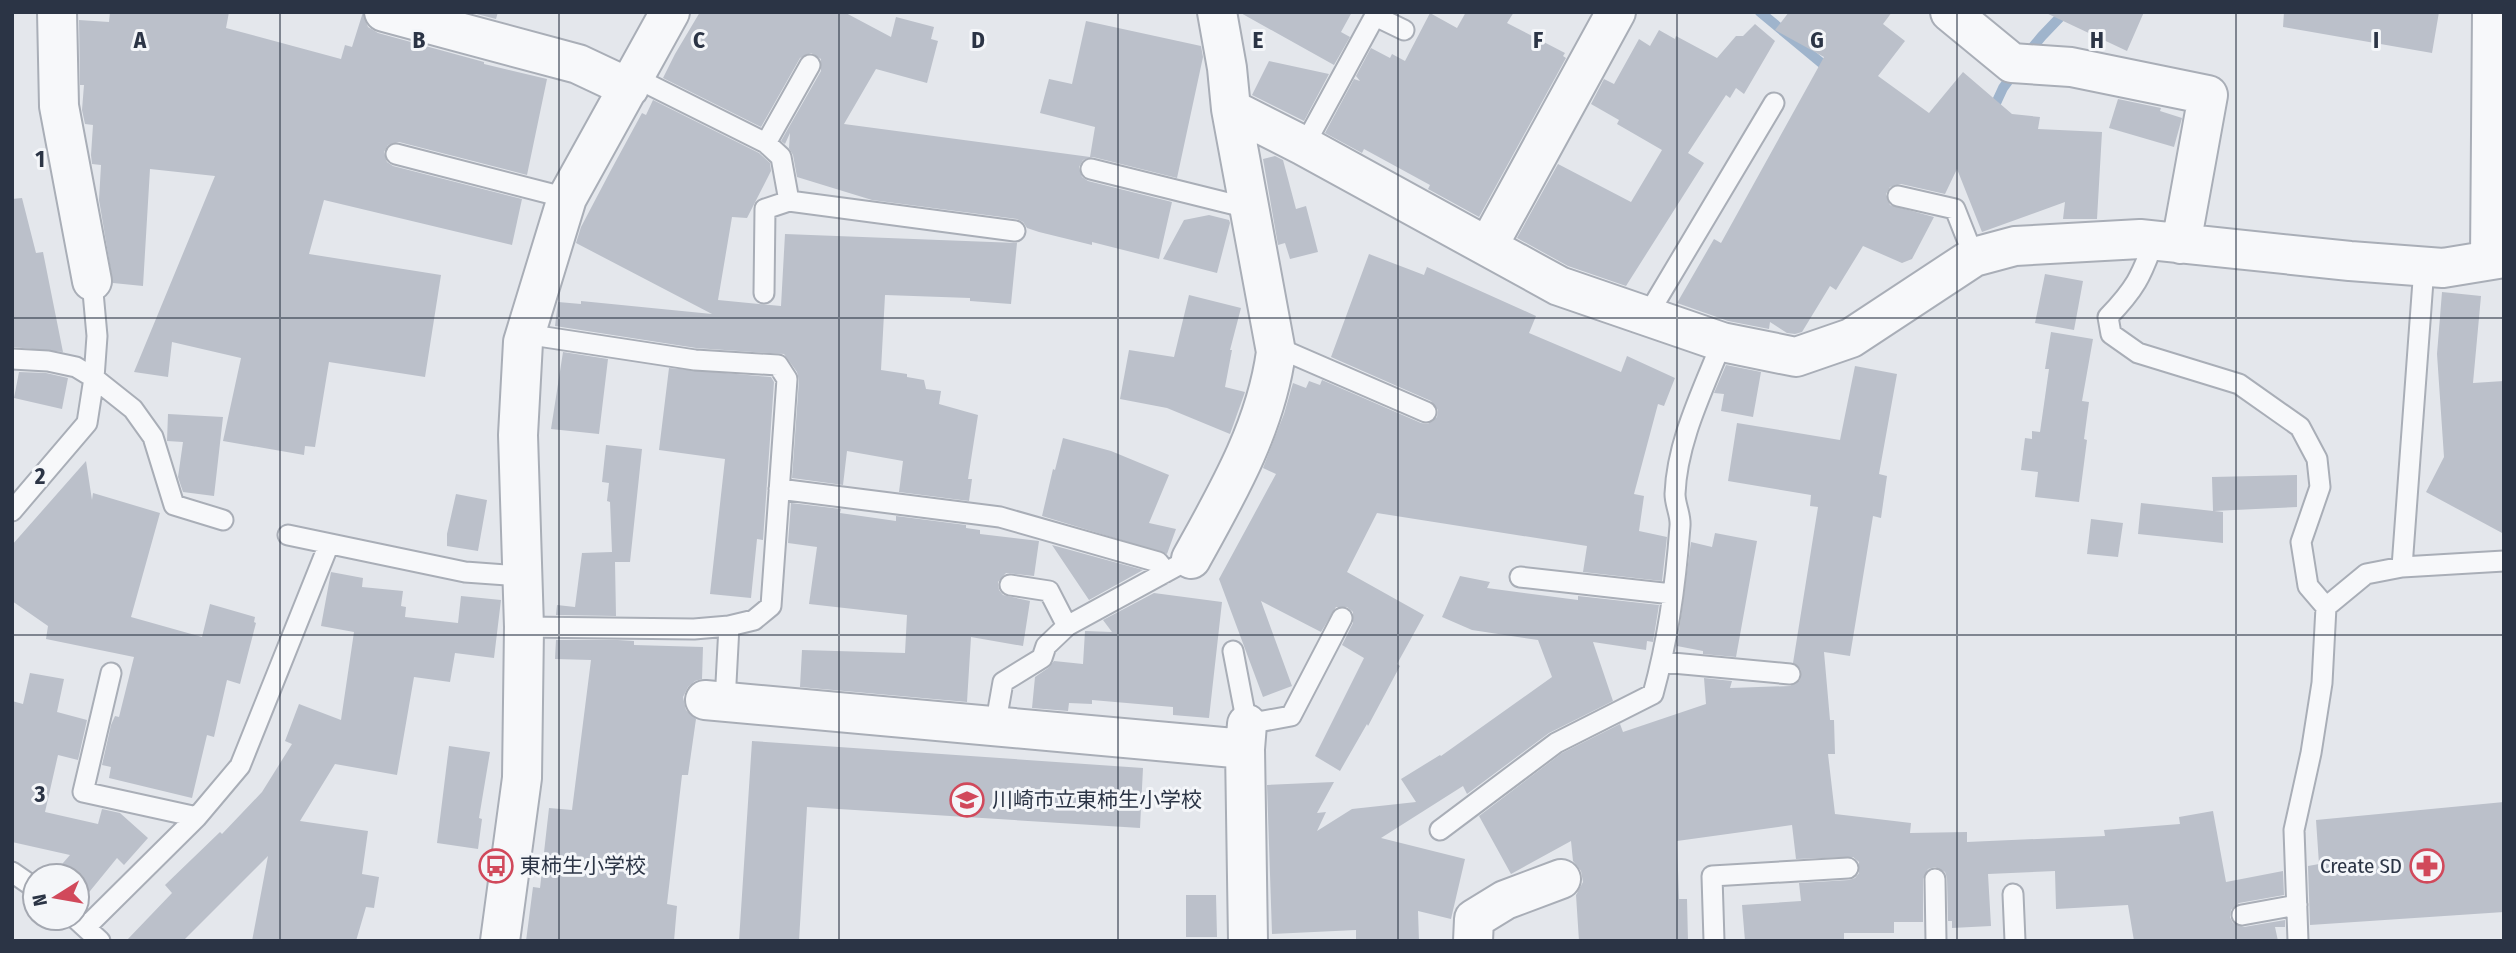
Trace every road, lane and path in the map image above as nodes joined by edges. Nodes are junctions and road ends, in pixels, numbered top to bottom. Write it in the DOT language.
graph roads {
  1 [pos="57,12"];
  2 [pos="384,12"];
  3 [pos="670,12"];
  4 [pos="1217,12"];
  5 [pos="1951,12"];
  6 [pos="2492,12"];
  7 [pos="1376,14"];
  8 [pos="1629,15"];
  9 [pos="1404,30"];
  10 [pos="810,65"];
  11 [pos="631,83"];
  12 [pos="1774,103"];
  13 [pos="1231,109"];
  14 [pos="766,143"];
  15 [pos="1304,146"];
  16 [pos="397,154"];
  17 [pos="1091,169"];
  18 [pos="1898,196"];
  19 [pos="567,198"];
  20 [pos="789,201"];
  21 [pos="1248,208"];
  22 [pos="1014,231"];
  23 [pos="2167,242"];
  24 [pos="1488,246"];
  25 [pos="1973,257"];
  26 [pos="2497,259"];
  27 [pos="2424,267"];
  28 [pos="92,281"];
  29 [pos="764,293"];
  30 [pos="1647,316"];
  31 [pos="525,334"];
  32 [pos="1722,342"];
  33 [pos="1276,352"];
  34 [pos="12,359"];
  35 [pos="94,378"];
  36 [pos="1426,412"];
  37 [pos="779,489"];
  38 [pos="12,511"];
  39 [pos="223,520"];
  40 [pos="289,535"];
  41 [pos="329,544"];
  42 [pos="2504,561"];
  43 [pos="1178,566"];
  44 [pos="2402,567"];
  45 [pos="522,576"];
  46 [pos="1520,577"];
  47 [pos="1010,585"];
  48 [pos="1672,594"];
  49 [pos="2326,607"];
  50 [pos="1342,618"];
  51 [pos="729,626"];
  52 [pos="1068,626"];
  53 [pos="524,627"];
  54 [pos="1233,651"];
  55 [pos="1662,662"];
  56 [pos="111,673"];
  57 [pos="1790,674"];
  58 [pos="715,701"];
  59 [pos="995,727"];
  60 [pos="1246,737"];
  61 [pos="197,817"];
  62 [pos="1440,830"];
  63 [pos="1848,868"];
  64 [pos="1935,878"];
  65 [pos="1561,879"];
  66 [pos="2013,894"];
  67 [pos="2297,905"];
  68 [pos="2242,915"];
  69 [pos="91,925"];
  70 [pos="500,941"];
  71 [pos="1248,941"];
  72 [pos="1473,941"];
  73 [pos="1714,941"];
  74 [pos="1936,941"];
  75 [pos="2015,941"];
  76 [pos="2298,941"];
  1 -- 28 [label="street"];
  2 -- 11 [label="street"];
  3 -- 11 [label="street"];
  4 -- 13 [label="street"];
  5 -- 23 [label="street"];
  6 -- 26 [label="street"];
  7 -- 9 [label="lane"];
  7 -- 15 [label="lane"];
  8 -- 24 [label="street"];
  10 -- 14 [label="lane"];
  11 -- 14 [label="lane"];
  11 -- 19 [label="street"];
  12 -- 30 [label="lane"];
  13 -- 15 [label="street"];
  13 -- 21 [label="street"];
  14 -- 20 [label="lane"];
  15 -- 24 [label="street"];
  16 -- 19 [label="lane"];
  17 -- 21 [label="lane"];
  18 -- 25 [label="lane"];
  19 -- 31 [label="street"];
  20 -- 22 [label="lane"];
  20 -- 29 [label="lane"];
  21 -- 33 [label="street"];
  23 -- 25 [label="street"];
  23 -- 27 [label="street"];
  23 -- 49 [label="lane"];
  24 -- 30 [label="street"];
  25 -- 32 [label="street"];
  26 -- 27 [label="street"];
  27 -- 44 [label="lane"];
  28 -- 35 [label="lane"];
  30 -- 32 [label="street"];
  31 -- 37 [label="lane"];
  31 -- 45 [label="street"];
  32 -- 48 [label="lane"];
  33 -- 36 [label="lane"];
  33 -- 43 [label="street"];
  34 -- 35 [label="lane"];
  35 -- 38 [label="lane"];
  35 -- 39 [label="lane"];
  37 -- 43 [label="lane"];
  37 -- 51 [label="lane"];
  40 -- 41 [label="lane"];
  41 -- 45 [label="lane"];
  41 -- 61 [label="lane"];
  42 -- 44 [label="lane"];
  43 -- 52 [label="lane"];
  44 -- 49 [label="lane"];
  45 -- 53 [label="street"];
  46 -- 48 [label="lane"];
  47 -- 52 [label="lane"];
  48 -- 55 [label="lane"];
  49 -- 67 [label="lane"];
  50 -- 60 [label="lane"];
  51 -- 53 [label="lane"];
  51 -- 58 [label="lane"];
  52 -- 59 [label="lane"];
  53 -- 70 [label="street"];
  54 -- 60 [label="lane"];
  55 -- 57 [label="lane"];
  55 -- 62 [label="lane"];
  56 -- 61 [label="lane"];
  58 -- 59 [label="street"];
  59 -- 60 [label="street"];
  60 -- 71 [label="street"];
  61 -- 69 [label="lane"];
  63 -- 73 [label="lane"];
  64 -- 74 [label="lane"];
  65 -- 72 [label="street"];
  66 -- 75 [label="lane"];
  67 -- 68 [label="lane"];
  67 -- 76 [label="lane"];
}
